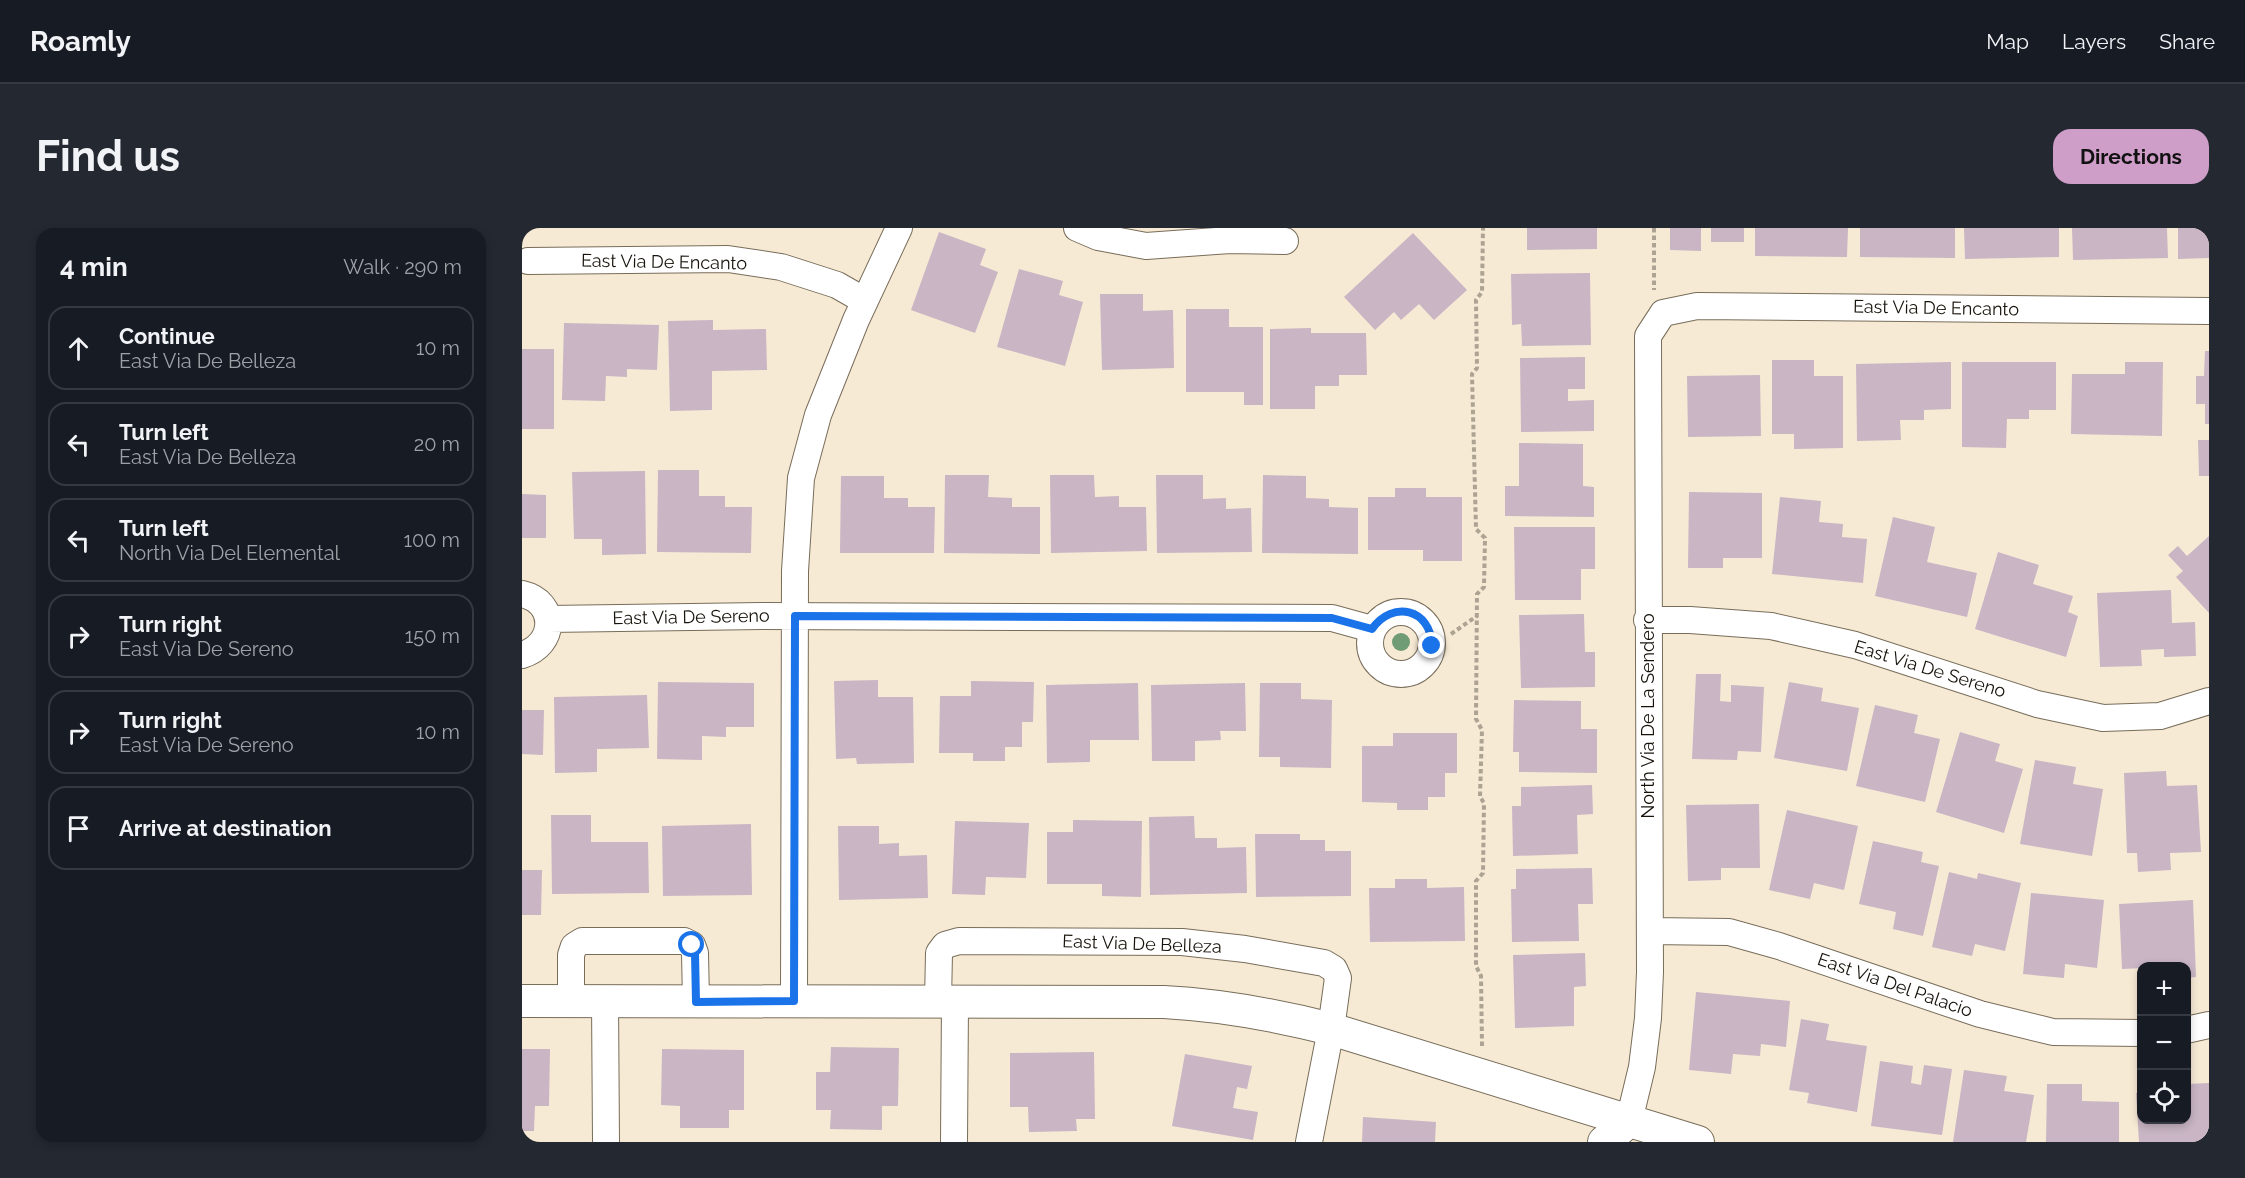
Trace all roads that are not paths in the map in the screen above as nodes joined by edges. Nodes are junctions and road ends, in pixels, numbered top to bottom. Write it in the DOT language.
graph roads {
  1 [pos="899,228"];
  2 [pos="1077,228"];
  3 [pos="1229,234"];
  4 [pos="1285,241"];
  5 [pos="524,262"];
  6 [pos="865,301"];
  7 [pos="1659,302"];
  8 [pos="2209,311"];
  9 [pos="522,594"];
  10 [pos="795,616"];
  11 [pos="548,619"];
  12 [pos="1647,620"];
  13 [pos="1372,629"];
  14 [pos="522,655"];
  15 [pos="2209,701"];
  16 [pos="1650,931"];
  17 [pos="522,1001"];
  18 [pos="571,1001"];
  19 [pos="605,1001"];
  20 [pos="794,1001"];
  21 [pos="696,1002"];
  22 [pos="947,1002"];
  23 [pos="2209,1025"];
  24 [pos="1331,1029"];
  25 [pos="2191,1029"];
  26 [pos="2137,1033"];
  27 [pos="1631,1131"];
  28 [pos="606,1142"];
  29 [pos="954,1142"];
  30 [pos="1310,1142"];
  31 [pos="1604,1142"];
  32 [pos="1698,1142"];
  1 -- 6 [label="street"];
  2 -- 3 [label="street"];
  3 -- 4 [label="street"];
  5 -- 6 [label="street, East Via De Encanto"];
  6 -- 10 [label="street"];
  7 -- 8 [label="street, East Via De Encanto"];
  7 -- 12 [label="street, North Via De La Sendero"];
  9 -- 11 [label="street"];
  10 -- 11 [label="street, East Via De Sereno"];
  10 -- 13 [label="street, East Via De Sereno"];
  10 -- 20 [label="street"];
  11 -- 14 [label="street"];
  12 -- 15 [label="street, East Via De Sereno"];
  12 -- 16 [label="street, North Via De La Sendero"];
  16 -- 26 [label="street, East Via Del Palacio"];
  16 -- 27 [label="street, North Via De La Sendero"];
  17 -- 18 [label="street"];
  18 -- 19 [label="street"];
  18 -- 21 [label="street"];
  19 -- 21 [label="street"];
  19 -- 28 [label="street"];
  20 -- 21 [label="street"];
  20 -- 22 [label="street"];
  22 -- 24 [label="street"];
  22 -- 24 [label="street, East Via De Belleza"];
  22 -- 29 [label="street"];
  23 -- 25 [label="street"];
  24 -- 27 [label="street"];
  24 -- 30 [label="street"];
  27 -- 31 [label="street"];
  27 -- 32 [label="street"];
}
